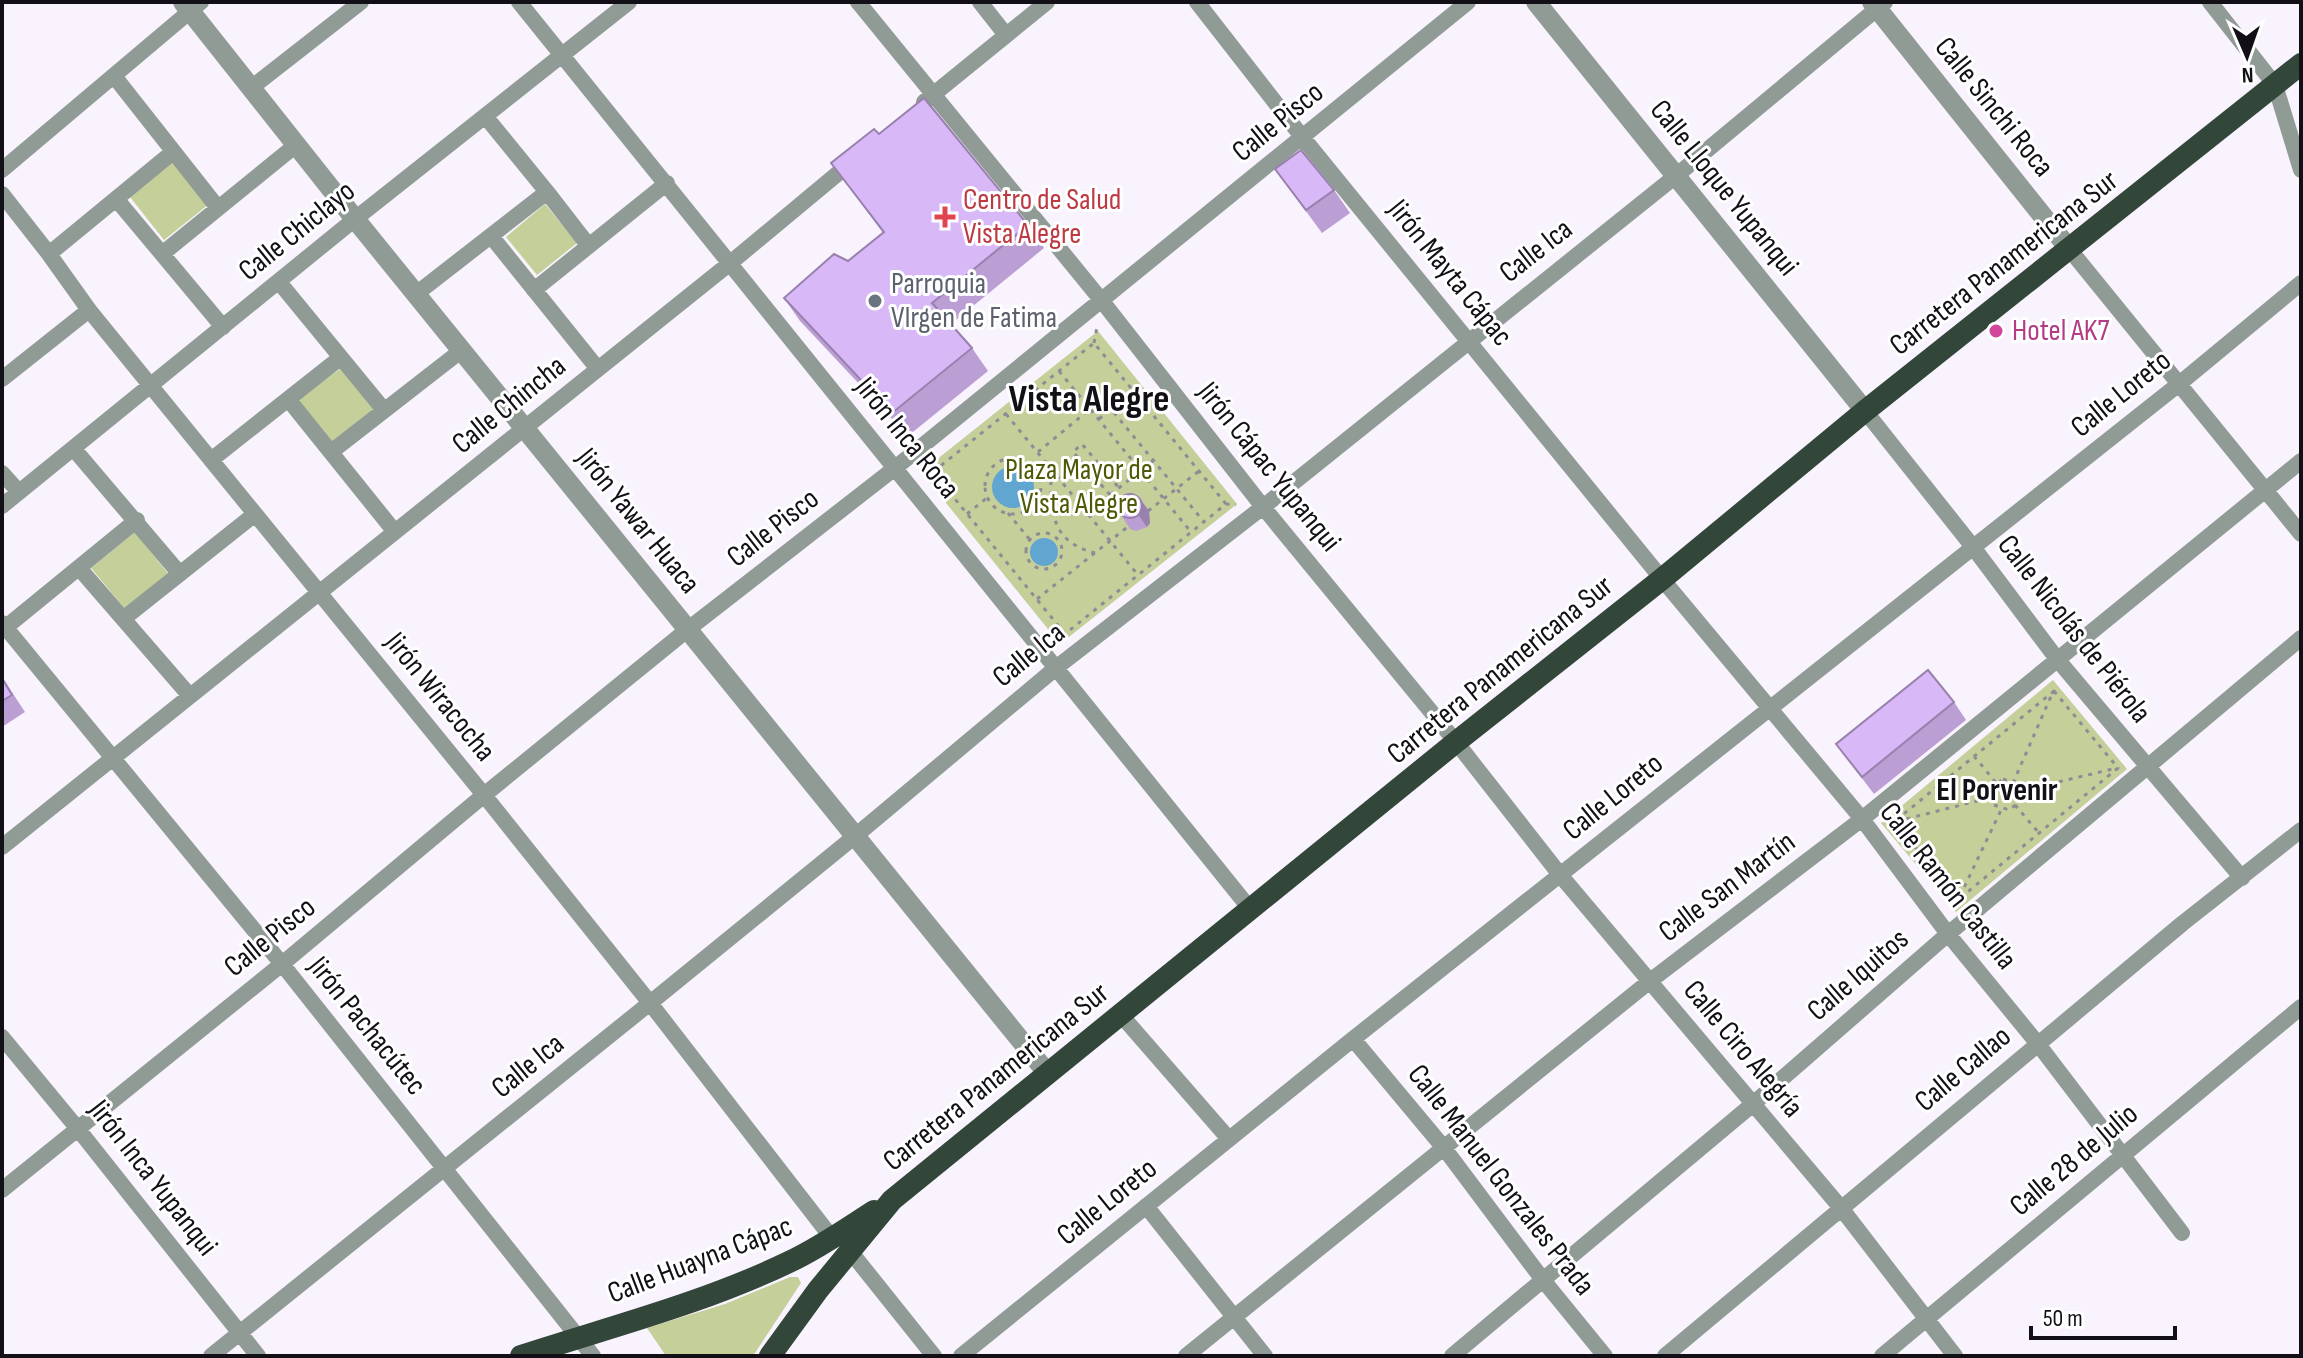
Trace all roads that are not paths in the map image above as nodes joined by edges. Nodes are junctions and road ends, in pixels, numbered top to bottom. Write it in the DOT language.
graph roads {
  1 [pos="361,2"];
  2 [pos="519,2"];
  3 [pos="629,2"];
  4 [pos="858,2"];
  5 [pos="980,2"];
  6 [pos="1047,2"];
  7 [pos="1197,2"];
  8 [pos="1468,2"];
  9 [pos="1536,2"];
  10 [pos="2210,2"];
  11 [pos="1878,4"];
  12 [pos="191,5"];
  13 [pos="1006,35"];
  14 [pos="562,55"];
  15 [pos="2301,64"];
  16 [pos="114,76"];
  17 [pos="2275,85"];
  18 [pos="251,88"];
  19 [pos="932,95"];
  20 [pos="908,115"];
  21 [pos="485,116"];
  22 [pos="1303,138"];
  23 [pos="296,145"];
  24 [pos="872,145"];
  25 [pos="173,152"];
  26 [pos="2,170"];
  27 [pos="2301,170"];
  28 [pos="1677,175"];
  29 [pos="667,183"];
  30 [pos="547,192"];
  31 [pos="2,194"];
  32 [pos="117,200"];
  33 [pos="218,208"];
  34 [pos="355,219"];
  35 [pos="491,236"];
  36 [pos="588,245"];
  37 [pos="2070,250"];
  38 [pos="49,254"];
  39 [pos="162,254"];
  40 [pos="729,264"];
  41 [pos="279,282"];
  42 [pos="2301,283"];
  43 [pos="534,290"];
  44 [pos="416,294"];
  45 [pos="1102,301"];
  46 [pos="89,310"];
  47 [pos="223,327"];
  48 [pos="1469,340"];
  49 [pos="462,350"];
  50 [pos="340,358"];
  51 [pos="598,369"];
  52 [pos="5,371"];
  53 [pos="2179,384"];
  54 [pos="152,385"];
  55 [pos="288,399"];
  56 [pos="384,410"];
  57 [pos="1865,411"];
  58 [pos="525,428"];
  59 [pos="73,448"];
  60 [pos="331,452"];
  61 [pos="211,460"];
  62 [pos="2301,461"];
  63 [pos="895,468"];
  64 [pos="2,473"];
  65 [pos="2265,490"];
  66 [pos="19,492"];
  67 [pos="2,506"];
  68 [pos="1263,507"];
  69 [pos="255,514"];
  70 [pos="137,520"];
  71 [pos="395,532"];
  72 [pos="2301,534"];
  73 [pos="1973,547"];
  74 [pos="79,568"];
  75 [pos="180,574"];
  76 [pos="1662,579"];
  77 [pos="319,593"];
  78 [pos="123,619"];
  79 [pos="4,625"];
  80 [pos="687,630"];
  81 [pos="2301,638"];
  82 [pos="2057,659"];
  83 [pos="1057,667"];
  84 [pos="190,696"];
  85 [pos="1769,708"];
  86 [pos="1456,742"];
  87 [pos="112,758"];
  88 [pos="2147,766"];
  89 [pos="484,795"];
  90 [pos="1862,819"];
  91 [pos="2301,830"];
  92 [pos="854,837"];
  93 [pos="2,847"];
  94 [pos="1561,876"];
  95 [pos="2242,878"];
  96 [pos="1251,910"];
  97 [pos="1948,934"];
  98 [pos="282,964"];
  99 [pos="1650,981"];
  100 [pos="650,1003"];
  101 [pos="2301,1007"];
  102 [pos="1121,1015"];
  103 [pos="2,1037"];
  104 [pos="1353,1039"];
  105 [pos="2038,1044"];
  106 [pos="1048,1074"];
  107 [pos="1753,1104"];
  108 [pos="78,1129"];
  109 [pos="1229,1139"];
  110 [pos="1444,1148"];
  111 [pos="2124,1156"];
  112 [pos="445,1168"];
  113 [pos="2,1190"];
  114 [pos="892,1200"];
  115 [pos="1146,1206"];
  116 [pos="1841,1208"];
  117 [pos="2182,1233"];
  118 [pos="841,1245"];
  119 [pos="1543,1280"];
  120 [pos="1234,1317"];
  121 [pos="1928,1318"];
  122 [pos="239,1333"];
  123 [pos="577,1337"];
  124 [pos="211,1356"];
  125 [pos="258,1356"];
  126 [pos="521,1356"];
  127 [pos="593,1356"];
  128 [pos="770,1356"];
  129 [pos="934,1356"];
  130 [pos="961,1356"];
  131 [pos="1186,1356"];
  132 [pos="1265,1356"];
  133 [pos="1452,1356"];
  134 [pos="1605,1356"];
  135 [pos="1665,1356"];
  136 [pos="1882,1356"];
  137 [pos="1955,1356"];
  1 -- 18 [label="street"];
  2 -- 14 [label="street, Jirón Inca Roca"];
  3 -- 14 [label="street, Calle Chiclayo"];
  4 -- 19 [label="street, Jirón Cápac Yupanqui"];
  5 -- 13 [label="street"];
  6 -- 13 [label="street"];
  7 -- 22 [label="street, Jirón Mayta Cápac"];
  8 -- 22 [label="street, Calle Pisco"];
  9 -- 28 [label="street, Calle Lloque Yupanqui"];
  10 -- 17 [label="street"];
  11 -- 28 [label="street, Calle Ica"];
  11 -- 37 [label="street, Calle Sinchi Roca"];
  12 -- 16 [label="street"];
  12 -- 18 [label="street, Jirón Yawar Huaca"];
  13 -- 19 [label="street"];
  14 -- 21 [label="street, Calle Chiclayo"];
  14 -- 29 [label="street, Jirón Inca Roca"];
  15 -- 17 [label="highway, Carretera Panamericana Sur"];
  16 -- 25 [label="street"];
  16 -- 26 [label="street"];
  17 -- 27 [label="street"];
  17 -- 37 [label="highway, Carretera Panamericana Sur"];
  18 -- 23 [label="street, Jirón Yawar Huaca"];
  19 -- 20 [label="street"];
  19 -- 45 [label="street, Jirón Cápac Yupanqui"];
  21 -- 30 [label="street"];
  21 -- 34 [label="street, Calle Chiclayo"];
  22 -- 45 [label="street, Calle Pisco"];
  22 -- 48 [label="street, Jirón Mayta Cápac"];
  23 -- 33 [label="street"];
  23 -- 34 [label="street, Jirón Yawar Huaca"];
  24 -- 40 [label="street, Calle Chincha"];
  25 -- 32 [label="street"];
  25 -- 33 [label="street"];
  28 -- 48 [label="street, Calle Ica"];
  28 -- 57 [label="street, Calle Lloque Yupanqui"];
  29 -- 36 [label="street"];
  29 -- 40 [label="street, Jirón Inca Roca"];
  30 -- 35 [label="street"];
  30 -- 36 [label="street"];
  31 -- 38 [label="street, Jirón Wiracocha"];
  32 -- 38 [label="street"];
  32 -- 39 [label="street"];
  33 -- 39 [label="street"];
  34 -- 41 [label="street, Calle Chiclayo"];
  34 -- 44 [label="street, Jirón Yawar Huaca"];
  35 -- 43 [label="street"];
  35 -- 44 [label="street"];
  36 -- 43 [label="street"];
  37 -- 53 [label="street"];
  37 -- 57 [label="highway, Carretera Panamericana Sur"];
  38 -- 46 [label="street, Jirón Wiracocha"];
  39 -- 47 [label="street"];
  40 -- 51 [label="street, Calle Chincha"];
  40 -- 63 [label="street, Jirón Inca Roca"];
  41 -- 47 [label="street, Calle Chiclayo"];
  41 -- 50 [label="street"];
  42 -- 53 [label="street, Calle Loreto"];
  43 -- 51 [label="street"];
  44 -- 49 [label="street, Jirón Yawar Huaca"];
  45 -- 63 [label="street, Calle Pisco"];
  45 -- 68 [label="street, Jirón Cápac Yupanqui"];
  46 -- 52 [label="street"];
  46 -- 54 [label="street, Jirón Wiracocha"];
  47 -- 54 [label="street, Calle Chiclayo"];
  48 -- 68 [label="street, Calle Ica"];
  48 -- 76 [label="street, Jirón Mayta Cápac"];
  49 -- 56 [label="street"];
  49 -- 58 [label="street, Jirón Yawar Huaca"];
  50 -- 55 [label="street"];
  50 -- 56 [label="street"];
  51 -- 58 [label="street, Calle Chincha"];
  53 -- 65 [label="street"];
  53 -- 73 [label="street, Calle Loreto"];
  54 -- 59 [label="street, Calle Chiclayo"];
  54 -- 61 [label="street, Jirón Wiracocha"];
  55 -- 60 [label="street"];
  55 -- 61 [label="street"];
  56 -- 60 [label="street"];
  57 -- 73 [label="street, Calle Nicolás de Piérola"];
  57 -- 76 [label="highway, Carretera Panamericana Sur"];
  58 -- 71 [label="street, Calle Chincha"];
  58 -- 80 [label="street, Jirón Yawar Huaca"];
  59 -- 66 [label="street, Calle Chiclayo"];
  59 -- 70 [label="street"];
  60 -- 71 [label="street"];
  61 -- 69 [label="street, Jirón Wiracocha"];
  62 -- 65 [label="street, Calle San Martín"];
  63 -- 80 [label="street, Calle Pisco"];
  63 -- 83 [label="street, Jirón Inca Roca"];
  64 -- 66 [label="street"];
  65 -- 72 [label="street"];
  65 -- 82 [label="street, Calle San Martín"];
  66 -- 67 [label="street, Calle Chiclayo"];
  68 -- 83 [label="street, Calle Ica"];
  68 -- 86 [label="street, Jirón Cápac Yupanqui"];
  69 -- 75 [label="street"];
  69 -- 77 [label="street, Jirón Wiracocha"];
  70 -- 74 [label="street"];
  70 -- 75 [label="street"];
  71 -- 77 [label="street, Calle Chincha"];
  73 -- 82 [label="street, Calle Nicolás de Piérola"];
  73 -- 85 [label="street, Calle Loreto"];
  74 -- 78 [label="street"];
  74 -- 79 [label="street"];
  75 -- 78 [label="street"];
  76 -- 85 [label="street, Calle Ramón Castilla"];
  76 -- 86 [label="highway, Carretera Panamericana Sur"];
  77 -- 84 [label="street, Calle Chincha"];
  77 -- 89 [label="street, Jirón Wiracocha"];
  78 -- 84 [label="street"];
  79 -- 87 [label="street, Jirón Pachacútec"];
  80 -- 89 [label="street, Calle Pisco"];
  80 -- 92 [label="street, Jirón Yawar Huaca"];
  81 -- 88 [label="street, Calle Iquitos"];
  82 -- 88 [label="street, Calle Nicolás de Piérola"];
  82 -- 90 [label="street, Calle San Martín"];
  83 -- 92 [label="street, Calle Ica"];
  83 -- 96 [label="street, Jirón Inca Roca"];
  84 -- 87 [label="street, Calle Chincha"];
  85 -- 90 [label="street, Calle Ramón Castilla"];
  85 -- 94 [label="street, Calle Loreto"];
  86 -- 94 [label="street, Calle Ciro Alegría"];
  86 -- 96 [label="highway, Carretera Panamericana Sur"];
  87 -- 93 [label="street, Calle Chincha"];
  87 -- 98 [label="street, Jirón Pachacútec"];
  88 -- 95 [label="street, Calle Nicolás de Piérola"];
  88 -- 97 [label="street, Calle Iquitos"];
  89 -- 98 [label="street, Calle Pisco"];
  89 -- 100 [label="street, Jirón Wiracocha"];
  90 -- 97 [label="street, Calle Ramón Castilla"];
  90 -- 99 [label="street, Calle San Martín"];
  91 -- 95 [label="street, Calle Callao"];
  92 -- 100 [label="street, Calle Ica"];
  92 -- 106 [label="street, Jirón Yawar Huaca"];
  94 -- 99 [label="street, Calle Ciro Alegría"];
  94 -- 104 [label="street, Calle Loreto"];
  95 -- 105 [label="street, Calle Callao"];
  96 -- 102 [label="highway, Carretera Panamericana Sur"];
  97 -- 105 [label="street, Calle Ramón Castilla"];
  97 -- 107 [label="street, Calle Iquitos"];
  98 -- 108 [label="street, Calle Pisco"];
  98 -- 112 [label="street, Jirón Pachacútec"];
  99 -- 107 [label="street, Calle Ciro Alegría"];
  99 -- 110 [label="street, Calle San Martín"];
  100 -- 112 [label="street, Calle Ica"];
  100 -- 118 [label="street, Jirón Wiracocha"];
  101 -- 111 [label="street, Calle 28 de Julio"];
  102 -- 106 [label="highway, Carretera Panamericana Sur"];
  102 -- 109 [label="street"];
  103 -- 108 [label="street, Jirón Inca Yupanqui"];
  104 -- 109 [label="street, Calle Loreto"];
  104 -- 110 [label="street, Calle Manuel Gonzales Prada"];
  105 -- 111 [label="street, Calle Ramón Castilla"];
  105 -- 116 [label="street, Calle Callao"];
  106 -- 114 [label="highway, Carretera Panamericana Sur"];
  107 -- 116 [label="street, Calle Ciro Alegría"];
  107 -- 119 [label="street, Calle Iquitos"];
  108 -- 113 [label="street, Calle Pisco"];
  108 -- 122 [label="street, Jirón Inca Yupanqui"];
  109 -- 115 [label="street, Calle Loreto"];
  110 -- 119 [label="street, Calle Manuel Gonzales Prada"];
  110 -- 120 [label="street, Calle San Martín"];
  111 -- 117 [label="street, Calle Ramón Castilla"];
  111 -- 121 [label="street, Calle 28 de Julio"];
  112 -- 122 [label="street, Calle Ica"];
  112 -- 123 [label="street, Jirón Pachacútec"];
  114 -- 118 [label="highway, Calle Huayna Cápac"];
  115 -- 120 [label="street"];
  115 -- 130 [label="street, Calle Loreto"];
  116 -- 121 [label="street, Calle Ciro Alegría"];
  116 -- 135 [label="street, Calle Callao"];
  118 -- 123 [label="highway, Calle Huayna Cápac"];
  118 -- 128 [label="highway"];
  118 -- 129 [label="street, Jirón Wiracocha"];
  119 -- 133 [label="street, Calle Iquitos"];
  119 -- 134 [label="street, Calle Manuel Gonzales Prada"];
  120 -- 131 [label="street, Calle San Martín"];
  120 -- 132 [label="street"];
  121 -- 136 [label="street, Calle 28 de Julio"];
  121 -- 137 [label="street, Calle Ciro Alegría"];
  122 -- 124 [label="street, Calle Ica"];
  122 -- 125 [label="street, Jirón Inca Yupanqui"];
  123 -- 126 [label="highway, Calle Huayna Cápac"];
  123 -- 127 [label="street, Jirón Pachacútec"];
}
